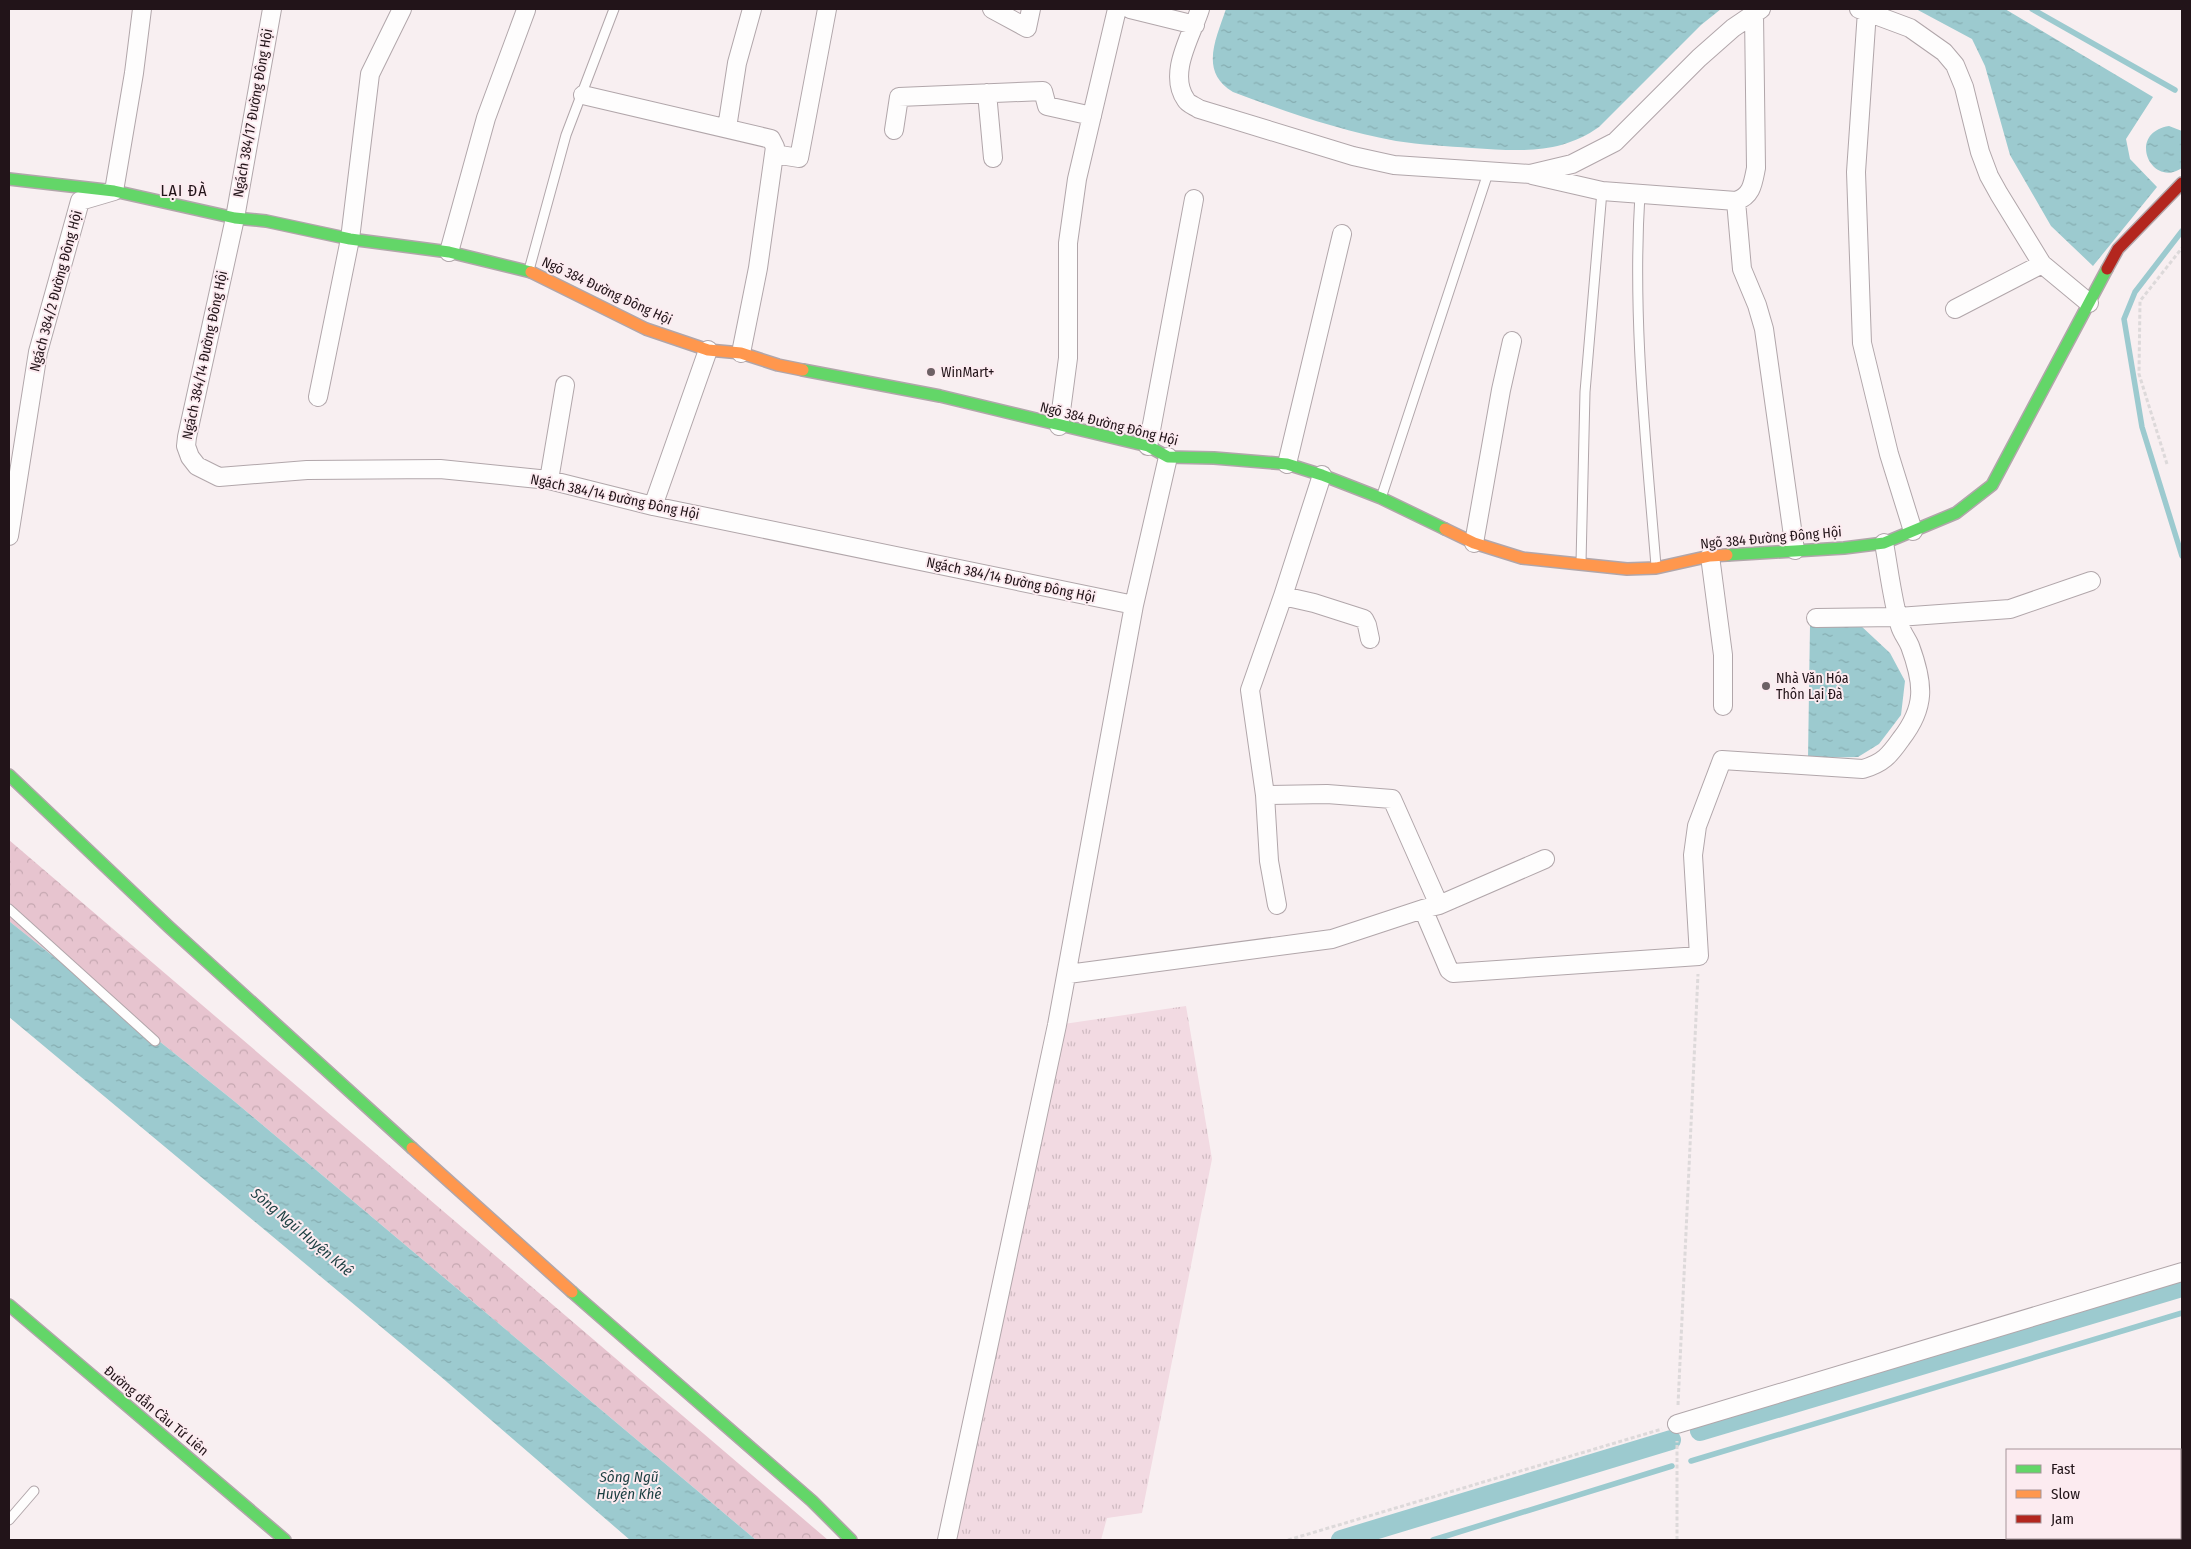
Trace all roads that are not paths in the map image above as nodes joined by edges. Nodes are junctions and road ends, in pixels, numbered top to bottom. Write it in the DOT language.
graph roads {
  1 [pos="142,9"];
  2 [pos="272,9"];
  3 [pos="402,9"];
  4 [pos="614,9"];
  5 [pos="752,9"];
  6 [pos="827,9"];
  7 [pos="992,9"];
  8 [pos="1030,9"];
  9 [pos="1117,9"];
  10 [pos="1130,9"];
  11 [pos="526,10"];
  12 [pos="1863,10"];
  13 [pos="1757,11"];
  14 [pos="1197,17"];
  15 [pos="987,93"];
  16 [pos="583,95"];
  17 [pos="1092,116"];
  18 [pos="726,128"];
  19 [pos="894,130"];
  20 [pos="774,154"];
  21 [pos="994,158"];
  22 [pos="1488,173"];
  23 [pos="1530,174"];
  24 [pos="9,179"];
  25 [pos="2182,183"];
  26 [pos="114,191"];
  27 [pos="1602,191"];
  28 [pos="1640,194"];
  29 [pos="1194,199"];
  30 [pos="1736,201"];
  31 [pos="235,218"];
  32 [pos="1342,234"];
  33 [pos="350,239"];
  34 [pos="449,252"];
  35 [pos="2042,264"];
  36 [pos="528,271"];
  37 [pos="2089,303"];
  38 [pos="1955,309"];
  39 [pos="1512,341"];
  40 [pos="708,350"];
  41 [pos="741,353"];
  42 [pos="564,384"];
  43 [pos="318,397"];
  44 [pos="1059,426"];
  45 [pos="1148,446"];
  46 [pos="1168,457"];
  47 [pos="1287,464"];
  48 [pos="1322,475"];
  49 [pos="549,480"];
  50 [pos="1380,498"];
  51 [pos="653,506"];
  52 [pos="1913,531"];
  53 [pos="9,536"];
  54 [pos="1474,542"];
  55 [pos="1884,542"];
  56 [pos="1795,550"];
  57 [pos="1710,556"];
  58 [pos="1581,566"];
  59 [pos="1656,568"];
  60 [pos="2091,581"];
  61 [pos="1283,596"];
  62 [pos="1134,605"];
  63 [pos="1898,617"];
  64 [pos="1816,618"];
  65 [pos="1370,639"];
  66 [pos="1723,706"];
  67 [pos="9,774"];
  68 [pos="1265,795"];
  69 [pos="1545,859"];
  70 [pos="1276,905"];
  71 [pos="1431,907"];
  72 [pos="9,909"];
  73 [pos="1068,974"];
  74 [pos="155,1042"];
  75 [pos="2182,1272"];
  76 [pos="9,1305"];
  77 [pos="1678,1424"];
  78 [pos="34,1491"];
  79 [pos="9,1520"];
  80 [pos="285,1540"];
  81 [pos="851,1540"];
  82 [pos="947,1540"];
  1 -- 26 [label="street"];
  2 -- 31 [label="street, Ngách 384/17 Đường Đông Hội"];
  3 -- 33 [label="street"];
  4 -- 16 [label="lane"];
  5 -- 18 [label="street"];
  6 -- 20 [label="street"];
  7 -- 8 [label="street"];
  9 -- 17 [label="street"];
  10 -- 14 [label="street"];
  11 -- 34 [label="street"];
  12 -- 35 [label="street"];
  12 -- 52 [label="street"];
  13 -- 23 [label="street"];
  13 -- 30 [label="street"];
  14 -- 22 [label="street"];
  15 -- 17 [label="street"];
  15 -- 19 [label="street"];
  15 -- 21 [label="street"];
  16 -- 18 [label="street"];
  16 -- 36 [label="lane"];
  17 -- 44 [label="street"];
  18 -- 20 [label="street"];
  20 -- 41 [label="street"];
  22 -- 23 [label="street"];
  22 -- 50 [label="lane"];
  23 -- 27 [label="street"];
  24 -- 26 [label="street, Ngõ 384 Đường Đông Hội"];
  25 -- 37 [label="street, Ngõ 384 Đường Đông Hội"];
  26 -- 31 [label="street, Ngõ 384 Đường Đông Hội"];
  26 -- 53 [label="street, Ngách 384/2 Đường Đông Hội"];
  27 -- 28 [label="street"];
  27 -- 58 [label="lane"];
  28 -- 30 [label="street"];
  28 -- 59 [label="lane"];
  29 -- 45 [label="street"];
  30 -- 56 [label="street"];
  31 -- 33 [label="street, Ngõ 384 Đường Đông Hội"];
  31 -- 49 [label="street, Ngách 384/14 Đường Đông Hội"];
  32 -- 47 [label="street"];
  33 -- 34 [label="street, Ngõ 384 Đường Đông Hội"];
  33 -- 43 [label="street"];
  34 -- 36 [label="street, Ngõ 384 Đường Đông Hội"];
  35 -- 37 [label="street"];
  35 -- 38 [label="street"];
  36 -- 40 [label="street, Ngõ 384 Đường Đông Hội"];
  37 -- 52 [label="street, Ngõ 384 Đường Đông Hội"];
  39 -- 54 [label="street"];
  40 -- 41 [label="street, Ngõ 384 Đường Đông Hội"];
  40 -- 51 [label="street"];
  41 -- 44 [label="street, Ngõ 384 Đường Đông Hội"];
  42 -- 49 [label="street"];
  44 -- 45 [label="street, Ngõ 384 Đường Đông Hội"];
  45 -- 46 [label="street, Ngõ 384 Đường Đông Hội"];
  46 -- 47 [label="street, Ngõ 384 Đường Đông Hội"];
  46 -- 62 [label="street"];
  47 -- 48 [label="street, Ngõ 384 Đường Đông Hội"];
  48 -- 50 [label="street, Ngõ 384 Đường Đông Hội"];
  48 -- 61 [label="street"];
  49 -- 51 [label="street, Ngách 384/14 Đường Đông Hội"];
  50 -- 54 [label="street, Ngõ 384 Đường Đông Hội"];
  51 -- 62 [label="street, Ngách 384/14 Đường Đông Hội"];
  52 -- 55 [label="street, Ngõ 384 Đường Đông Hội"];
  54 -- 58 [label="street, Ngõ 384 Đường Đông Hội"];
  55 -- 56 [label="street, Ngõ 384 Đường Đông Hội"];
  55 -- 63 [label="street"];
  56 -- 57 [label="street, Ngõ 384 Đường Đông Hội"];
  57 -- 59 [label="street, Ngõ 384 Đường Đông Hội"];
  57 -- 66 [label="street"];
  58 -- 59 [label="street, Ngõ 384 Đường Đông Hội"];
  60 -- 63 [label="street"];
  61 -- 65 [label="street"];
  61 -- 68 [label="street"];
  62 -- 73 [label="street"];
  63 -- 64 [label="street"];
  63 -- 71 [label="street"];
  67 -- 81 [label="street"];
  68 -- 70 [label="street"];
  68 -- 71 [label="street"];
  69 -- 71 [label="street"];
  71 -- 73 [label="street"];
  72 -- 74 [label="lane"];
  73 -- 82 [label="street"];
  75 -- 77 [label="street"];
  76 -- 80 [label="street, Đường dẫn Cầu Tứ Liên"];
  78 -- 79 [label="lane"];
}
